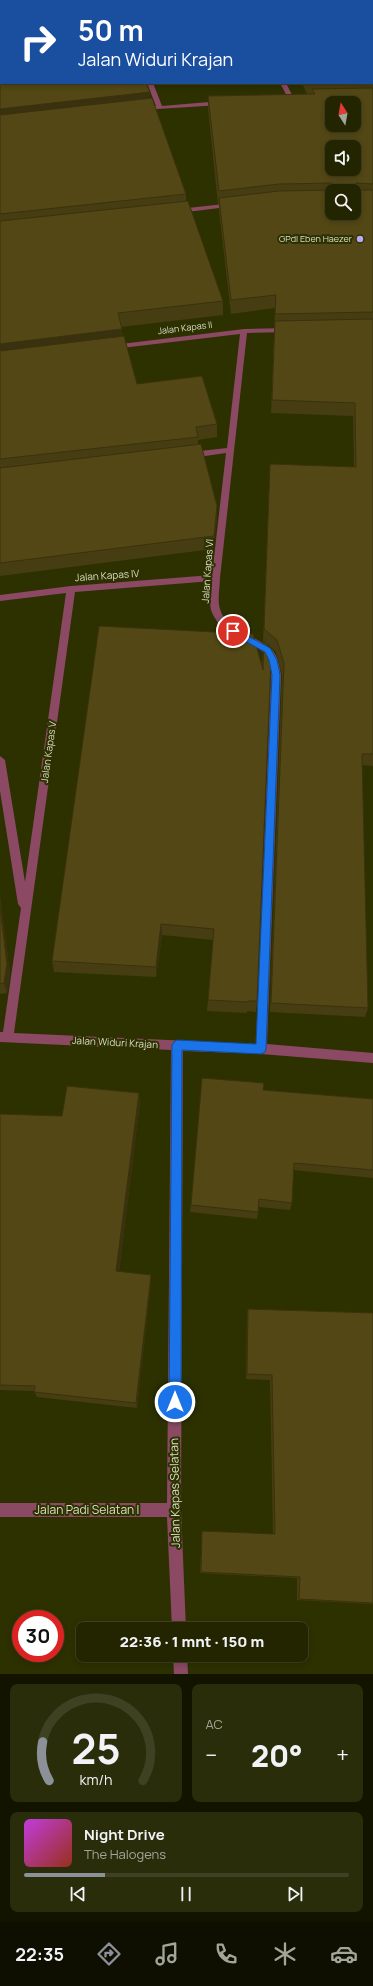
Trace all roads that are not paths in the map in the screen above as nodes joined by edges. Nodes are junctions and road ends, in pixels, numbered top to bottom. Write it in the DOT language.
graph roads {
  1 [pos="150,84"];
  2 [pos="284,84"];
  3 [pos="284,99"];
  4 [pos="292,99"];
  5 [pos="299,99"];
  6 [pos="229,103"];
  7 [pos="159,107"];
  8 [pos="135,110"];
  9 [pos="240,205"];
  10 [pos="171,212"];
  11 [pos="297,330"];
  12 [pos="244,331"];
  13 [pos="102,348"];
  14 [pos="231,450"];
  15 [pos="185,456"];
  16 [pos="216,578"];
  17 [pos="72,589"];
  18 [pos="0,598"];
  19 [pos="0,760"];
  20 [pos="25,915"];
  21 [pos="4,1037"];
  22 [pos="177,1045"];
  23 [pos="261,1049"];
  24 [pos="373,1058"];
  25 [pos="0,1510"];
  26 [pos="174,1510"];
  27 [pos="179,1622"];
  28 [pos="180,1662"];
  29 [pos="181,1674"];
  1 -- 7 [label="street"];
  2 -- 4 [label="street"];
  3 -- 4 [label="street"];
  4 -- 5 [label="street"];
  6 -- 7 [label="street"];
  7 -- 8 [label="street"];
  9 -- 10 [label="street"];
  11 -- 12 [label="street, Jalan Kapas II"];
  12 -- 13 [label="street, Jalan Kapas II"];
  12 -- 14 [label="street, Jalan Kapas VI"];
  14 -- 15 [label="street"];
  14 -- 16 [label="street, Jalan Kapas VI"];
  16 -- 17 [label="street, Jalan Kapas IV"];
  16 -- 23 [label="street, Jalan Kapas VI"];
  17 -- 18 [label="street, Jalan Kapas IV"];
  17 -- 20 [label="street, Jalan Kapas V"];
  19 -- 20 [label="street, Jalan Kapas V"];
  20 -- 21 [label="street, Jalan Kapas V"];
  21 -- 22 [label="street, Jalan Widuri Krajan"];
  22 -- 23 [label="street, Jalan Widuri Krajan"];
  22 -- 26 [label="street, Jalan Kapas Selatan"];
  23 -- 24 [label="street, Jalan Widuri Krajan"];
  25 -- 26 [label="street, Jalan Padi Selatan I"];
  26 -- 27 [label="street, Jalan Kapas Selatan"];
  28 -- 29 [label="street"];
}
